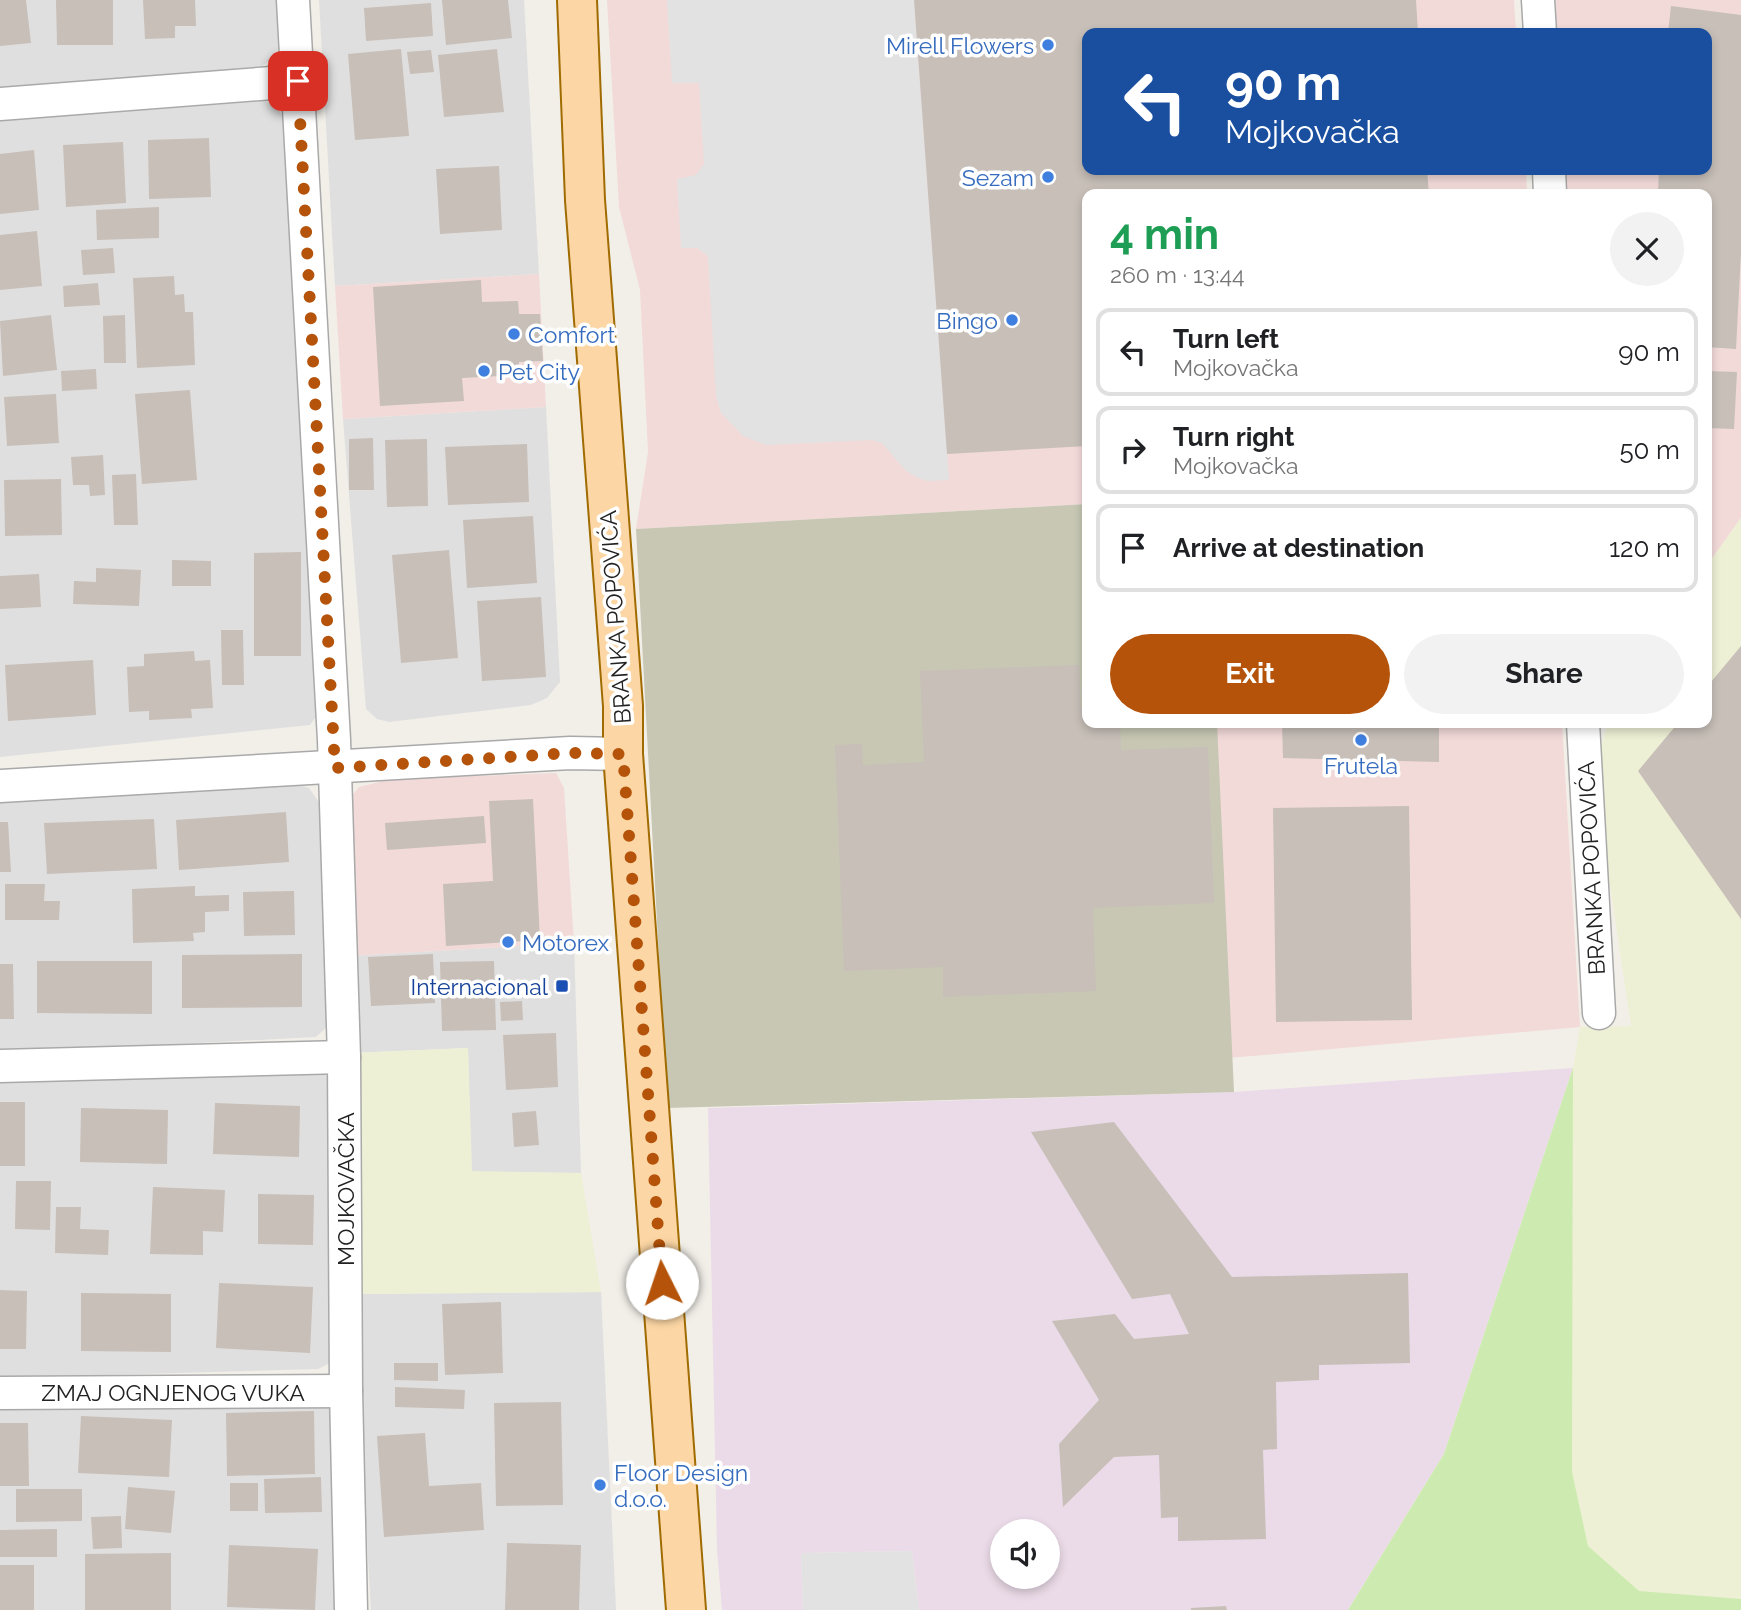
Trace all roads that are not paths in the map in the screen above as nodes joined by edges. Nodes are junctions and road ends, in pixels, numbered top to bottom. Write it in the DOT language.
graph roads {
  1 [pos="293,0"];
  2 [pos="577,0"];
  3 [pos="1538,0"];
  4 [pos="1540,28"];
  5 [pos="298,81"];
  6 [pos="0,104"];
  7 [pos="1583,728"];
  8 [pos="623,754"];
  9 [pos="335,768"];
  10 [pos="0,786"];
  11 [pos="1599,1013"];
  12 [pos="344,1057"];
  13 [pos="0,1066"];
  14 [pos="345,1391"];
  15 [pos="0,1393"];
  16 [pos="351,1610"];
  17 [pos="686,1610"];
  1 -- 5 [label="street, MOJKOVAČKA"];
  2 -- 8 [label="main road, BRANKA POPOVIĆA"];
  3 -- 4 [label="street"];
  5 -- 6 [label="street"];
  5 -- 9 [label="street, MOJKOVAČKA"];
  7 -- 11 [label="street, BRANKA POPOVIĆA"];
  8 -- 9 [label="street"];
  8 -- 17 [label="main road, BRANKA POPOVIĆA"];
  9 -- 10 [label="street"];
  9 -- 12 [label="street, MOJKOVAČKA"];
  12 -- 13 [label="street"];
  12 -- 14 [label="street, MOJKOVAČKA"];
  14 -- 15 [label="street, ZMAJ OGNJENOG VUKA"];
  14 -- 16 [label="street, MOJKOVAČKA"];
}
